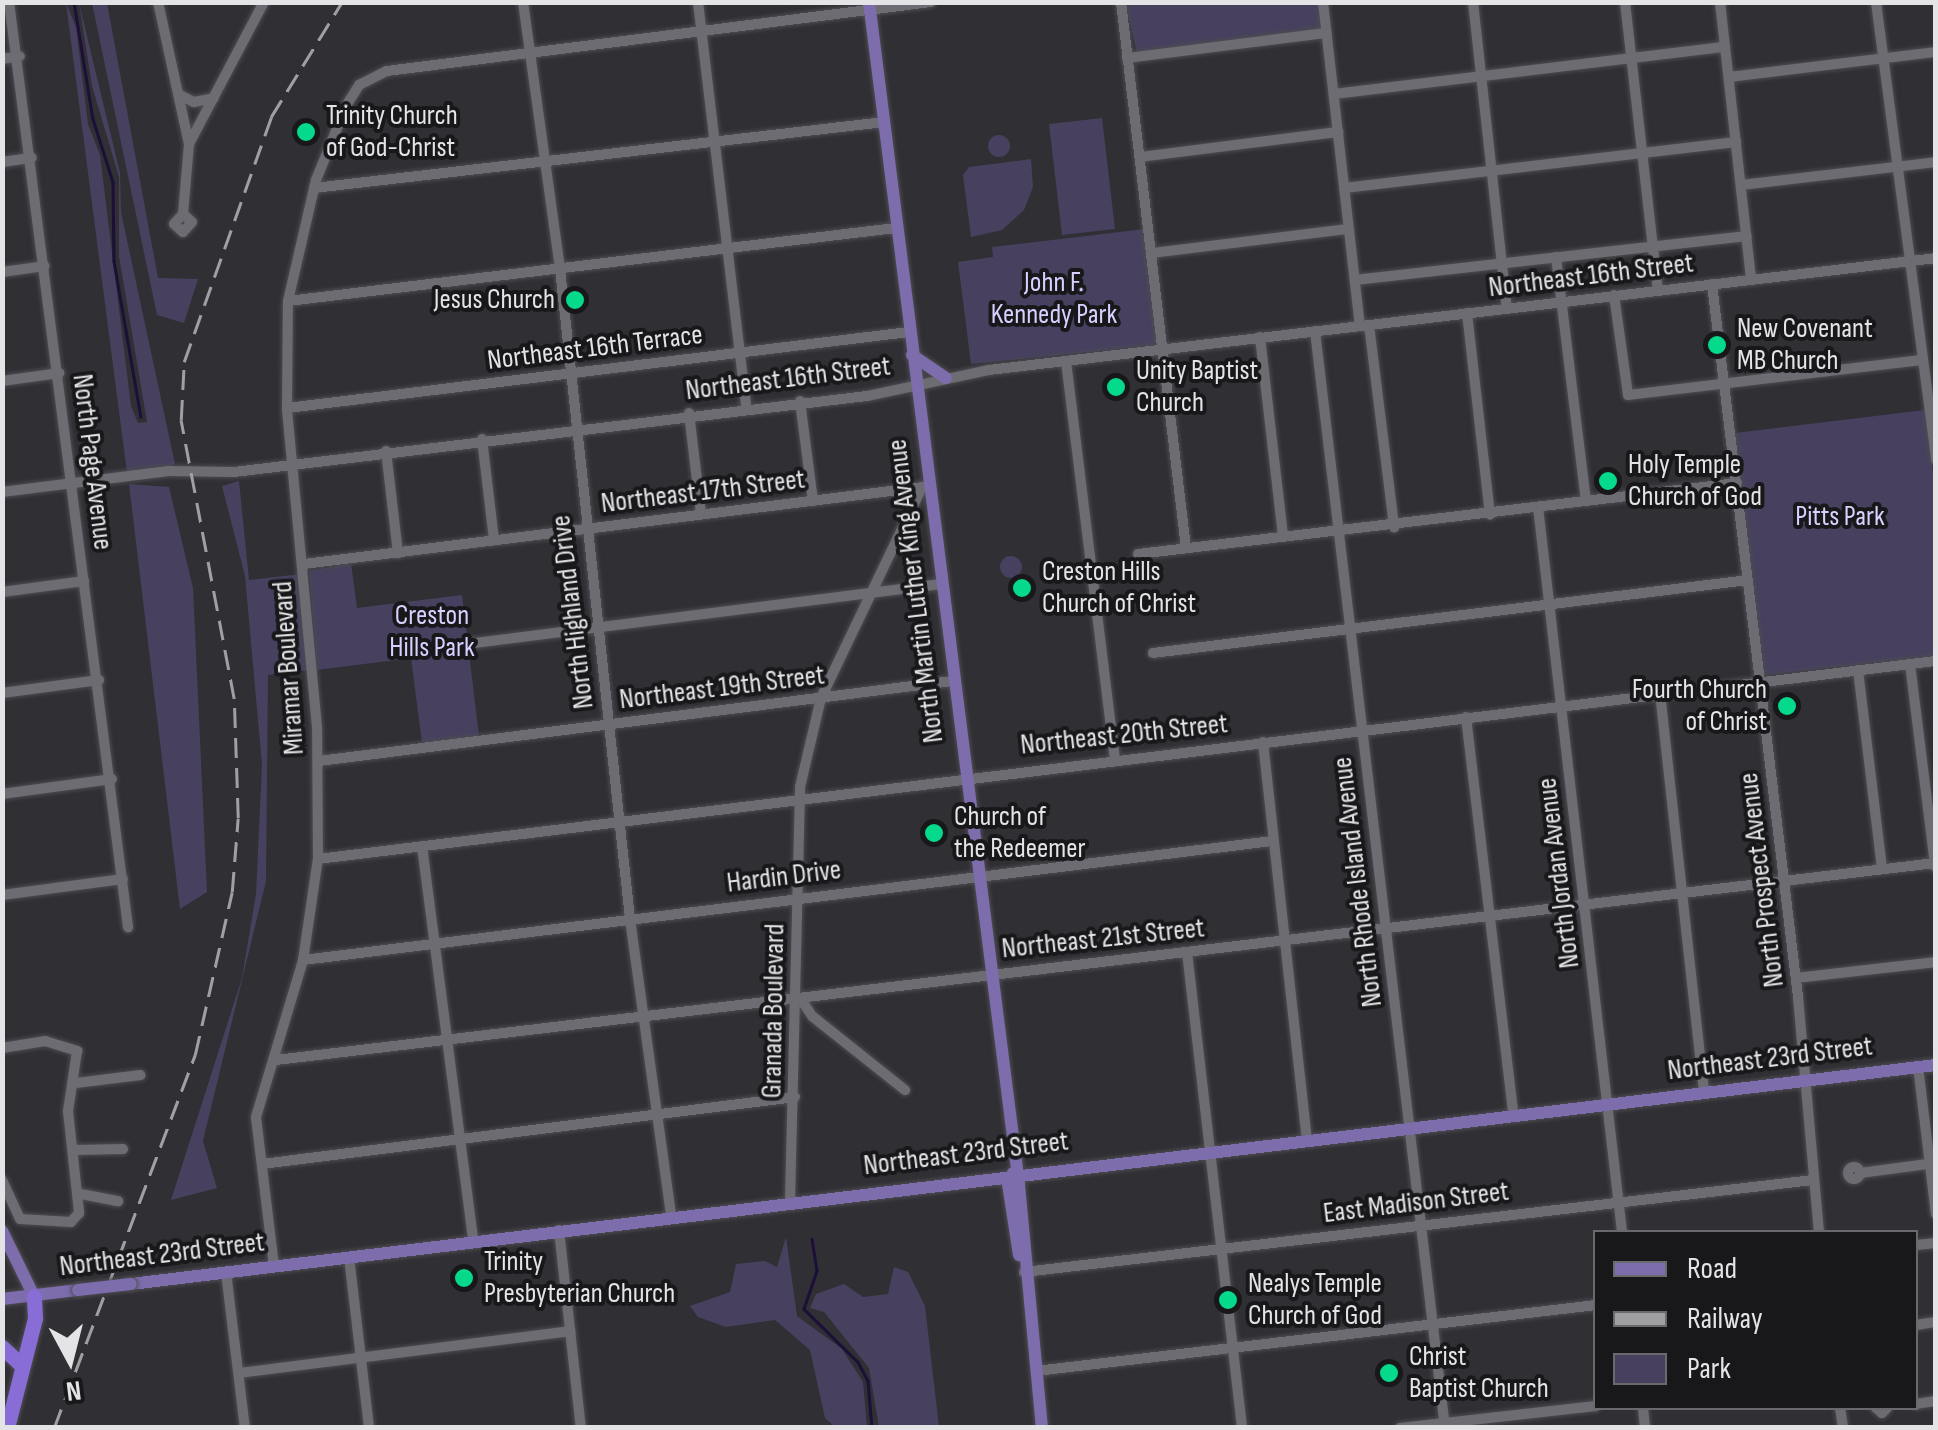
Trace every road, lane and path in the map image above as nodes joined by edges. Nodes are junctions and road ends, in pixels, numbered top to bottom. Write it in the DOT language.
graph roads {
  1 [pos="9,2"];
  2 [pos="158,2"];
  3 [pos="264,2"];
  4 [pos="523,2"];
  5 [pos="698,2"];
  6 [pos="930,2"];
  7 [pos="1121,2"];
  8 [pos="1323,2"];
  9 [pos="1473,2"];
  10 [pos="1625,2"];
  11 [pos="1720,2"];
  12 [pos="1876,2"];
  13 [pos="870,7"];
  14 [pos="1326,33"];
  15 [pos="702,34"];
  16 [pos="1726,48"];
  17 [pos="532,52"];
  18 [pos="1936,52"];
  19 [pos="20,56"];
  20 [pos="1128,58"];
  21 [pos="1631,58"];
  22 [pos="1883,58"];
  23 [pos="2,59"];
  24 [pos="1480,76"];
  25 [pos="1728,77"];
  26 [pos="178,94"];
  27 [pos="1334,94"];
  28 [pos="214,98"];
  29 [pos="884,122"];
  30 [pos="1338,132"];
  31 [pos="714,142"];
  32 [pos="1736,142"];
  33 [pos="190,144"];
  34 [pos="1643,153"];
  35 [pos="1140,157"];
  36 [pos="32,158"];
  37 [pos="2,162"];
  38 [pos="547,162"];
  39 [pos="1936,162"];
  40 [pos="1895,167"];
  41 [pos="1494,171"];
  42 [pos="1742,185"];
  43 [pos="314,188"];
  44 [pos="1344,188"];
  45 [pos="183,214"];
  46 [pos="896,228"];
  47 [pos="1348,229"];
  48 [pos="1748,236"];
  49 [pos="1653,246"];
  50 [pos="727,248"];
  51 [pos="1152,253"];
  52 [pos="1556,257"];
  53 [pos="1936,258"];
  54 [pos="1908,261"];
  55 [pos="1503,263"];
  56 [pos="45,266"];
  57 [pos="560,269"];
  58 [pos="2,272"];
  59 [pos="1354,280"];
  60 [pos="1751,280"];
  61 [pos="1712,284"];
  62 [pos="1658,290"];
  63 [pos="1614,296"];
  64 [pos="288,301"];
  65 [pos="1561,302"];
  66 [pos="1507,308"];
  67 [pos="1467,313"];
  68 [pos="1364,325"];
  69 [pos="1314,331"];
  70 [pos="909,332"];
  71 [pos="1260,338"];
  72 [pos="1163,349"];
  73 [pos="740,352"];
  74 [pos="912,356"];
  75 [pos="1923,360"];
  76 [pos="1066,361"];
  77 [pos="1930,373"];
  78 [pos="58,374"];
  79 [pos="572,374"];
  80 [pos="946,378"];
  81 [pos="2,381"];
  82 [pos="1725,384"];
  83 [pos="916,385"];
  84 [pos="800,401"];
  85 [pos="746,406"];
  86 [pos="287,408"];
  87 [pos="689,414"];
  88 [pos="578,427"];
  89 [pos="482,439"];
  90 [pos="386,451"];
  91 [pos="1936,460"];
  92 [pos="294,465"];
  93 [pos="73,483"];
  94 [pos="1737,483"];
  95 [pos="925,487"];
  96 [pos="2,492"];
  97 [pos="812,501"];
  98 [pos="1586,501"];
  99 [pos="1538,508"];
  100 [pos="702,514"];
  101 [pos="1490,515"];
  102 [pos="1394,526"];
  103 [pos="585,529"];
  104 [pos="1338,532"];
  105 [pos="1283,536"];
  106 [pos="494,540"];
  107 [pos="1186,548"];
  108 [pos="398,552"];
  109 [pos="1138,554"];
  110 [pos="304,564"];
  111 [pos="1748,580"];
  112 [pos="84,581"];
  113 [pos="940,584"];
  114 [pos="2,592"];
  115 [pos="870,593"];
  116 [pos="1550,606"];
  117 [pos="597,628"];
  118 [pos="1350,630"];
  119 [pos="450,646"];
  120 [pos="1152,653"];
  121 [pos="1936,661"];
  122 [pos="1910,664"];
  123 [pos="1858,670"];
  124 [pos="98,680"];
  125 [pos="952,681"];
  126 [pos="1761,682"];
  127 [pos="2,693"];
  128 [pos="1660,693"];
  129 [pos="821,698"];
  130 [pos="1562,706"];
  131 [pos="1466,717"];
  132 [pos="609,726"];
  133 [pos="1362,729"];
  134 [pos="1263,742"];
  135 [pos="1115,759"];
  136 [pos="319,760"];
  137 [pos="964,777"];
  138 [pos="112,780"];
  139 [pos="2,794"];
  140 [pos="799,800"];
  141 [pos="622,821"];
  142 [pos="1272,842"];
  143 [pos="422,846"];
  144 [pos="318,859"];
  145 [pos="1935,865"];
  146 [pos="1882,870"];
  147 [pos="976,876"];
  148 [pos="123,880"];
  149 [pos="1784,880"];
  150 [pos="1682,893"];
  151 [pos="2,895"];
  152 [pos="799,899"];
  153 [pos="1585,904"];
  154 [pos="1490,916"];
  155 [pos="630,918"];
  156 [pos="128,927"];
  157 [pos="1386,928"];
  158 [pos="1285,941"];
  159 [pos="436,943"];
  160 [pos="1187,952"];
  161 [pos="303,960"];
  162 [pos="1936,962"];
  163 [pos="988,974"];
  164 [pos="1796,978"];
  165 [pos="799,998"];
  166 [pos="643,1016"];
  167 [pos="448,1040"];
  168 [pos="2,1048"];
  169 [pos="276,1060"];
  170 [pos="1936,1064"];
  171 [pos="1918,1066"];
  172 [pos="140,1074"];
  173 [pos="1801,1080"];
  174 [pos="76,1083"];
  175 [pos="905,1090"];
  176 [pos="1704,1092"];
  177 [pos="796,1097"];
  178 [pos="1608,1103"];
  179 [pos="1513,1114"];
  180 [pos="658,1115"];
  181 [pos="1409,1126"];
  182 [pos="1306,1138"];
  183 [pos="462,1140"];
  184 [pos="123,1149"];
  185 [pos="75,1150"];
  186 [pos="1211,1150"];
  187 [pos="262,1164"];
  188 [pos="1932,1164"];
  189 [pos="1013,1173"];
  190 [pos="1860,1173"];
  191 [pos="2,1180"];
  192 [pos="1813,1180"];
  193 [pos="81,1194"];
  194 [pos="790,1200"];
  195 [pos="118,1201"];
  196 [pos="1619,1202"];
  197 [pos="1936,1214"];
  198 [pos="671,1216"];
  199 [pos="1421,1225"];
  200 [pos="2,1230"];
  201 [pos="558,1230"];
  202 [pos="1622,1230"];
  203 [pos="1819,1230"];
  204 [pos="473,1242"];
  205 [pos="1220,1248"];
  206 [pos="6,1250"];
  207 [pos="349,1256"];
  208 [pos="274,1266"];
  209 [pos="226,1272"];
  210 [pos="1024,1272"];
  211 [pos="34,1296"];
  212 [pos="3,1300"];
  213 [pos="1593,1305"];
  214 [pos="1433,1323"];
  215 [pos="570,1331"];
  216 [pos="2,1347"];
  217 [pos="1230,1347"];
  218 [pos="362,1359"];
  219 [pos="19,1363"];
  220 [pos="1036,1371"];
  221 [pos="239,1373"];
  222 [pos="1593,1406"];
  223 [pos="1445,1425"];
  224 [pos="579,1427"];
  225 [pos="8,1428"];
  226 [pos="245,1428"];
  227 [pos="369,1428"];
  228 [pos="1042,1428"];
  229 [pos="1242,1428"];
  230 [pos="1400,1428"];
  1 -- 19 [label="street, North Page Avenue"];
  2 -- 26 [label="street"];
  3 -- 28 [label="street"];
  4 -- 17 [label="street, North Highland Drive"];
  5 -- 15 [label="street"];
  6 -- 13 [label="street"];
  7 -- 20 [label="street"];
  8 -- 14 [label="street"];
  9 -- 24 [label="street"];
  10 -- 21 [label="street"];
  11 -- 16 [label="street"];
  12 -- 22 [label="street"];
  13 -- 15 [label="street"];
  13 -- 29 [label="main road, North Martin Luther King Avenue"];
  14 -- 20 [label="street"];
  14 -- 27 [label="street"];
  15 -- 17 [label="street"];
  15 -- 31 [label="street"];
  16 -- 21 [label="street"];
  16 -- 25 [label="street"];
  17 -- 38 [label="street, North Highland Drive"];
  17 -- 43 [label="street, Miramar Boulevard"];
  18 -- 22 [label="street"];
  19 -- 23 [label="street"];
  19 -- 36 [label="street, North Page Avenue"];
  20 -- 35 [label="street"];
  21 -- 24 [label="street"];
  21 -- 34 [label="street"];
  22 -- 25 [label="street"];
  22 -- 40 [label="street"];
  24 -- 27 [label="street"];
  24 -- 41 [label="street"];
  25 -- 32 [label="street"];
  26 -- 28 [label="street"];
  26 -- 33 [label="street"];
  27 -- 30 [label="street"];
  28 -- 33 [label="street"];
  29 -- 31 [label="street"];
  29 -- 46 [label="main road, North Martin Luther King Avenue"];
  30 -- 35 [label="street"];
  30 -- 44 [label="street"];
  31 -- 38 [label="street"];
  31 -- 50 [label="street"];
  32 -- 34 [label="street"];
  32 -- 42 [label="street"];
  33 -- 45 [label="street"];
  34 -- 41 [label="street"];
  34 -- 49 [label="street"];
  35 -- 51 [label="street"];
  36 -- 37 [label="street"];
  36 -- 56 [label="street, North Page Avenue"];
  38 -- 43 [label="street"];
  38 -- 57 [label="street, North Highland Drive"];
  39 -- 40 [label="street"];
  40 -- 42 [label="street"];
  40 -- 54 [label="street"];
  41 -- 44 [label="street"];
  41 -- 55 [label="street"];
  42 -- 48 [label="street"];
  43 -- 64 [label="street, Miramar Boulevard"];
  44 -- 47 [label="street"];
  46 -- 50 [label="street"];
  46 -- 70 [label="main road, North Martin Luther King Avenue"];
  47 -- 51 [label="street"];
  47 -- 59 [label="street"];
  48 -- 49 [label="street"];
  48 -- 60 [label="street"];
  49 -- 52 [label="street"];
  49 -- 62 [label="street"];
  50 -- 57 [label="street"];
  50 -- 73 [label="street"];
  51 -- 72 [label="street"];
  52 -- 55 [label="street"];
  52 -- 65 [label="street"];
  53 -- 54 [label="street, Northeast 16th Street"];
  54 -- 60 [label="street, Northeast 16th Street"];
  54 -- 75 [label="street"];
  55 -- 59 [label="street"];
  55 -- 66 [label="street"];
  56 -- 58 [label="street"];
  56 -- 78 [label="street, North Page Avenue"];
  57 -- 64 [label="street"];
  57 -- 79 [label="street, North Highland Drive"];
  59 -- 68 [label="street"];
  60 -- 61 [label="street, Northeast 16th Street"];
  61 -- 62 [label="street, Northeast 16th Street"];
  61 -- 82 [label="street, North Prospect Avenue"];
  62 -- 63 [label="street, Northeast 16th Street"];
  63 -- 65 [label="street, Northeast 16th Street"];
  63 -- 82 [label="street"];
  64 -- 86 [label="street, Miramar Boulevard"];
  65 -- 66 [label="street, Northeast 16th Street"];
  65 -- 98 [label="street"];
  66 -- 67 [label="street, Northeast 16th Street"];
  67 -- 68 [label="street, Northeast 16th Street"];
  67 -- 101 [label="street"];
  68 -- 69 [label="street, Northeast 16th Street"];
  68 -- 102 [label="street"];
  69 -- 71 [label="street, Northeast 16th Street"];
  69 -- 104 [label="street, North Rhode Island Avenue"];
  70 -- 73 [label="street, Northeast 16th Terrace"];
  70 -- 74 [label="main road, North Martin Luther King Avenue"];
  71 -- 72 [label="street, Northeast 16th Street"];
  71 -- 105 [label="street"];
  72 -- 76 [label="street, Northeast 16th Street"];
  72 -- 107 [label="street"];
  73 -- 79 [label="street, Northeast 16th Terrace"];
  73 -- 85 [label="street"];
  74 -- 80 [label="main road"];
  74 -- 83 [label="main road, North Martin Luther King Avenue"];
  75 -- 77 [label="street"];
  75 -- 82 [label="street"];
  76 -- 80 [label="street, Northeast 16th Street"];
  76 -- 135 [label="street"];
  77 -- 91 [label="street"];
  78 -- 81 [label="street"];
  78 -- 93 [label="street, North Page Avenue"];
  79 -- 86 [label="street, Northeast 16th Terrace"];
  79 -- 88 [label="street, North Highland Drive"];
  80 -- 83 [label="street, Northeast 16th Street"];
  82 -- 94 [label="street, North Prospect Avenue"];
  83 -- 84 [label="street, Northeast 16th Street"];
  83 -- 95 [label="main road, North Martin Luther King Avenue"];
  84 -- 85 [label="street, Northeast 16th Street"];
  84 -- 97 [label="street"];
  85 -- 87 [label="street, Northeast 16th Street"];
  86 -- 92 [label="street, Miramar Boulevard"];
  87 -- 88 [label="street, Northeast 16th Street"];
  87 -- 100 [label="street"];
  88 -- 89 [label="street, Northeast 16th Street"];
  88 -- 103 [label="street, North Highland Drive"];
  89 -- 90 [label="street, Northeast 16th Street"];
  89 -- 106 [label="street"];
  90 -- 92 [label="street, Northeast 16th Street"];
  90 -- 108 [label="street"];
  92 -- 93 [label="street, Northeast 16th Street"];
  92 -- 110 [label="street, Miramar Boulevard"];
  93 -- 96 [label="street, Northeast 16th Street"];
  93 -- 112 [label="street, North Page Avenue"];
  94 -- 98 [label="street"];
  94 -- 111 [label="street, North Prospect Avenue"];
  95 -- 97 [label="street, Northeast 17th Street"];
  95 -- 113 [label="main road, North Martin Luther King Avenue"];
  95 -- 115 [label="street, Granada Boulevard"];
  97 -- 100 [label="street, Northeast 17th Street"];
  98 -- 99 [label="street"];
  99 -- 101 [label="street"];
  99 -- 116 [label="street, North Jordan Avenue"];
  100 -- 103 [label="street, Northeast 17th Street"];
  101 -- 102 [label="street"];
  102 -- 104 [label="street"];
  103 -- 106 [label="street, Northeast 17th Street"];
  103 -- 117 [label="street, North Highland Drive"];
  104 -- 105 [label="street"];
  104 -- 118 [label="street, North Rhode Island Avenue"];
  105 -- 107 [label="street"];
  106 -- 108 [label="street, Northeast 17th Street"];
  107 -- 109 [label="street"];
  108 -- 110 [label="street, Northeast 17th Street"];
  110 -- 136 [label="street, Miramar Boulevard"];
  111 -- 116 [label="street"];
  111 -- 126 [label="street, North Prospect Avenue"];
  112 -- 114 [label="street"];
  112 -- 124 [label="street, North Page Avenue"];
  113 -- 115 [label="street"];
  113 -- 125 [label="main road, North Martin Luther King Avenue"];
  115 -- 117 [label="street"];
  115 -- 129 [label="street, Granada Boulevard"];
  116 -- 118 [label="street"];
  116 -- 130 [label="street, North Jordan Avenue"];
  117 -- 119 [label="street"];
  117 -- 132 [label="street, North Highland Drive"];
  118 -- 120 [label="street"];
  118 -- 133 [label="street, North Rhode Island Avenue"];
  121 -- 122 [label="street, Northeast 20th Street"];
  122 -- 123 [label="street, Northeast 20th Street"];
  122 -- 145 [label="street"];
  123 -- 126 [label="street, Northeast 20th Street"];
  123 -- 146 [label="street"];
  124 -- 127 [label="street"];
  124 -- 138 [label="street, North Page Avenue"];
  125 -- 129 [label="street, Northeast 19th Street"];
  125 -- 137 [label="main road, North Martin Luther King Avenue"];
  126 -- 128 [label="street, Northeast 20th Street"];
  126 -- 149 [label="street, North Prospect Avenue"];
  128 -- 130 [label="street, Northeast 20th Street"];
  128 -- 150 [label="street"];
  129 -- 132 [label="street, Northeast 19th Street"];
  129 -- 140 [label="street, Granada Boulevard"];
  130 -- 131 [label="street, Northeast 20th Street"];
  130 -- 153 [label="street, North Jordan Avenue"];
  131 -- 133 [label="street, Northeast 20th Street"];
  131 -- 154 [label="street"];
  132 -- 136 [label="street, Northeast 19th Street"];
  132 -- 141 [label="street, North Highland Drive"];
  133 -- 134 [label="street, Northeast 20th Street"];
  133 -- 157 [label="street, North Rhode Island Avenue"];
  134 -- 135 [label="street, Northeast 20th Street"];
  134 -- 142 [label="street"];
  135 -- 137 [label="street, Northeast 20th Street"];
  136 -- 144 [label="street, Miramar Boulevard"];
  137 -- 140 [label="street, Northeast 20th Street"];
  137 -- 147 [label="main road, North Martin Luther King Avenue"];
  138 -- 139 [label="street"];
  138 -- 148 [label="street, North Page Avenue"];
  140 -- 141 [label="street, Northeast 20th Street"];
  140 -- 152 [label="street, Granada Boulevard"];
  141 -- 143 [label="street, Northeast 20th Street"];
  141 -- 155 [label="street, North Highland Drive"];
  142 -- 147 [label="street, Hardin Drive"];
  142 -- 158 [label="street"];
  143 -- 144 [label="street, Northeast 20th Street"];
  143 -- 159 [label="street"];
  144 -- 161 [label="street, Miramar Boulevard"];
  145 -- 146 [label="street, Northeast 21st Street"];
  146 -- 149 [label="street, Northeast 21st Street"];
  147 -- 152 [label="street, Hardin Drive"];
  147 -- 163 [label="main road, North Martin Luther King Avenue"];
  148 -- 151 [label="street"];
  148 -- 156 [label="street, North Page Avenue"];
  149 -- 150 [label="street, Northeast 21st Street"];
  149 -- 164 [label="street, North Prospect Avenue"];
  150 -- 153 [label="street, Northeast 21st Street"];
  150 -- 176 [label="street"];
  152 -- 155 [label="street, Hardin Drive"];
  152 -- 165 [label="street, Granada Boulevard"];
  153 -- 154 [label="street, Northeast 21st Street"];
  153 -- 178 [label="street, North Jordan Avenue"];
  154 -- 157 [label="street, Northeast 21st Street"];
  154 -- 179 [label="street"];
  155 -- 159 [label="street, Hardin Drive"];
  155 -- 166 [label="street, North Highland Drive"];
  157 -- 158 [label="street, Northeast 21st Street"];
  157 -- 181 [label="street, North Rhode Island Avenue"];
  158 -- 160 [label="street, Northeast 21st Street"];
  158 -- 182 [label="street"];
  159 -- 161 [label="street, Hardin Drive"];
  159 -- 167 [label="street"];
  160 -- 163 [label="street, Northeast 21st Street"];
  160 -- 186 [label="street"];
  161 -- 169 [label="street, Miramar Boulevard"];
  162 -- 164 [label="street"];
  163 -- 165 [label="street, Northeast 21st Street"];
  163 -- 189 [label="main road, North Martin Luther King Avenue"];
  164 -- 173 [label="street, North Prospect Avenue"];
  165 -- 166 [label="street, Northeast 21st Street"];
  165 -- 175 [label="street"];
  165 -- 177 [label="street, Granada Boulevard"];
  166 -- 167 [label="street, Northeast 21st Street"];
  166 -- 180 [label="street, North Highland Drive"];
  167 -- 169 [label="street, Northeast 21st Street"];
  167 -- 183 [label="street"];
  168 -- 174 [label="street"];
  169 -- 187 [label="street, Miramar Boulevard"];
  170 -- 171 [label="main road, Northeast 23rd Street"];
  171 -- 173 [label="main road, Northeast 23rd Street"];
  171 -- 188 [label="street"];
  172 -- 174 [label="street"];
  173 -- 176 [label="main road, Northeast 23rd Street"];
  173 -- 192 [label="street, North Prospect Avenue"];
  174 -- 185 [label="street"];
  176 -- 178 [label="main road, Northeast 23rd Street"];
  177 -- 180 [label="street"];
  177 -- 194 [label="street, Granada Boulevard"];
  178 -- 179 [label="main road, Northeast 23rd Street"];
  178 -- 196 [label="street, North Jordan Avenue"];
  179 -- 181 [label="main road, Northeast 23rd Street"];
  180 -- 183 [label="street"];
  180 -- 198 [label="street, North Highland Drive"];
  181 -- 182 [label="main road, Northeast 23rd Street"];
  181 -- 199 [label="street, North Rhode Island Avenue"];
  182 -- 186 [label="main road, Northeast 23rd Street"];
  183 -- 187 [label="street"];
  183 -- 204 [label="street"];
  184 -- 185 [label="street"];
  185 -- 193 [label="street"];
  186 -- 189 [label="main road, Northeast 23rd Street"];
  186 -- 205 [label="street"];
  187 -- 208 [label="street, Miramar Boulevard"];
  188 -- 190 [label="street"];
  188 -- 197 [label="street"];
  189 -- 194 [label="main road, Northeast 23rd Street"];
  189 -- 210 [label="main road, North Martin Luther King Avenue"];
  191 -- 193 [label="street"];
  192 -- 196 [label="street, East Madison Street"];
  192 -- 203 [label="street, North Prospect Avenue"];
  193 -- 195 [label="street"];
  194 -- 198 [label="main road, Northeast 23rd Street"];
  196 -- 199 [label="street, East Madison Street"];
  196 -- 202 [label="street, North Jordan Avenue"];
  198 -- 201 [label="main road, Northeast 23rd Street"];
  199 -- 205 [label="street, East Madison Street"];
  199 -- 214 [label="street, North Rhode Island Avenue"];
  200 -- 206 [label="main road"];
  201 -- 204 [label="main road, Northeast 23rd Street"];
  201 -- 215 [label="street"];
  204 -- 207 [label="main road, Northeast 23rd Street"];
  205 -- 210 [label="street, East Madison Street"];
  205 -- 217 [label="street"];
  206 -- 211 [label="main road"];
  207 -- 208 [label="main road, Northeast 23rd Street"];
  207 -- 218 [label="street"];
  208 -- 209 [label="main road, Northeast 23rd Street"];
  209 -- 211 [label="main road, Northeast 23rd Street, bridge"];
  209 -- 221 [label="street"];
  210 -- 220 [label="main road, North Martin Luther King Avenue"];
  211 -- 212 [label="main road, Northeast 23rd Street"];
  211 -- 219 [label="highway"];
  213 -- 214 [label="street"];
  214 -- 217 [label="street"];
  214 -- 223 [label="street, North Rhode Island Avenue"];
  215 -- 218 [label="street"];
  215 -- 224 [label="street"];
  216 -- 219 [label="highway"];
  217 -- 220 [label="street"];
  217 -- 229 [label="street"];
  218 -- 221 [label="street"];
  218 -- 227 [label="street"];
  219 -- 225 [label="highway"];
  220 -- 228 [label="main road, North Martin Luther King Avenue"];
  221 -- 226 [label="street"];
  222 -- 223 [label="street"];
  223 -- 230 [label="street"];
}
